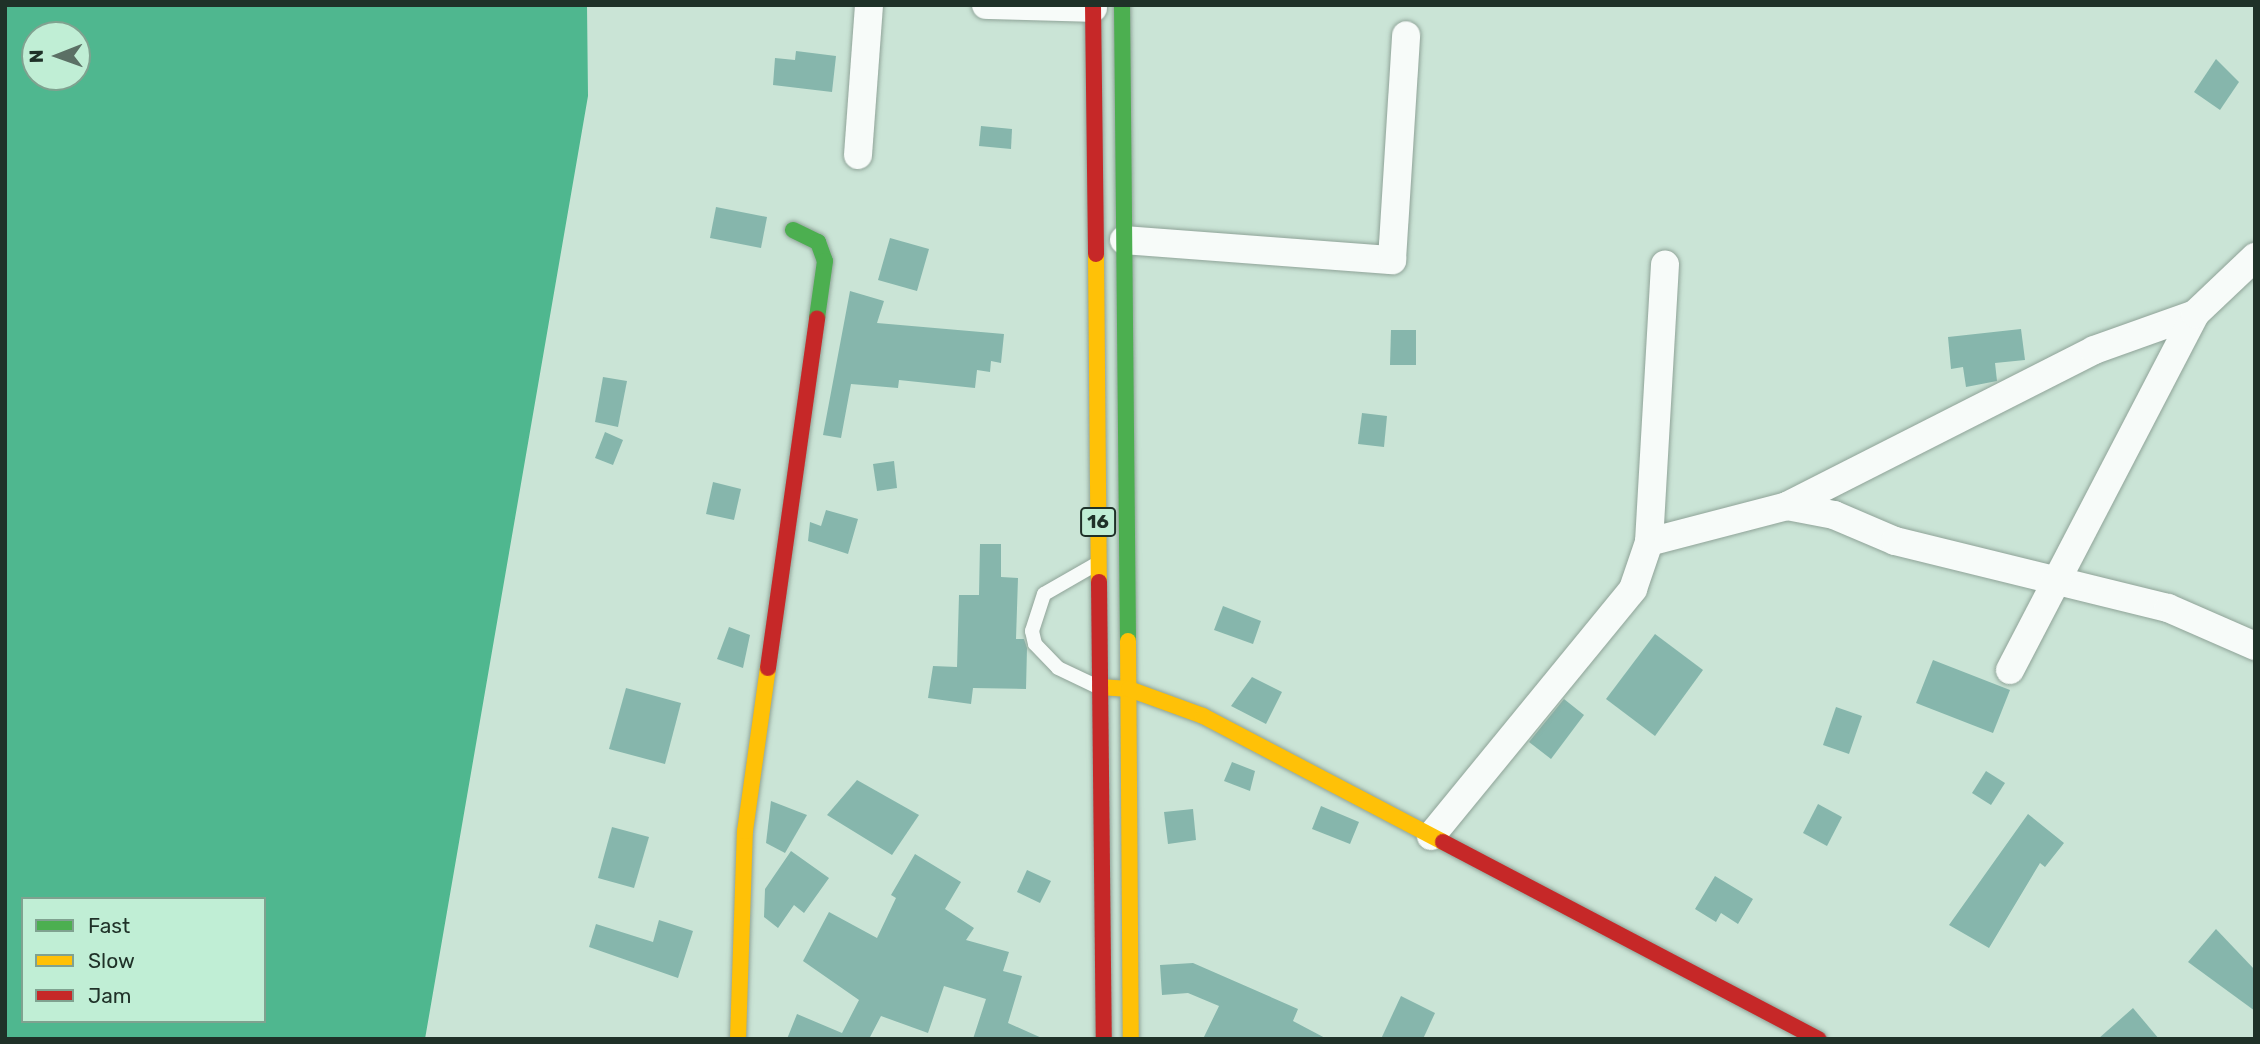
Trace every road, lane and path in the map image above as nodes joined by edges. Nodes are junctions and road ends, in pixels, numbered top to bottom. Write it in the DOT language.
graph roads {
  1 [pos="869,5"];
  2 [pos="986,5"];
  3 [pos="1122,5"];
  4 [pos="1093,7"];
  5 [pos="1406,35"];
  6 [pos="858,155"];
  7 [pos="793,230"];
  8 [pos="1124,240"];
  9 [pos="2255,257"];
  10 [pos="1665,264"];
  11 [pos="2195,314"];
  12 [pos="1787,506"];
  13 [pos="1649,542"];
  14 [pos="1099,563"];
  15 [pos="2057,578"];
  16 [pos="2255,646"];
  17 [pos="2010,670"];
  18 [pos="1100,687"];
  19 [pos="1129,689"];
  20 [pos="1432,836"];
  21 [pos="738,1039"];
  22 [pos="1104,1039"];
  23 [pos="1132,1039"];
  24 [pos="1819,1039"];
  1 -- 6 [label="street"];
  2 -- 4 [label="street"];
  3 -- 8 [label="main road, 16"];
  4 -- 14 [label="main road, 16"];
  5 -- 8 [label="street"];
  7 -- 21 [label="main road"];
  8 -- 19 [label="main road, 16"];
  9 -- 11 [label="street"];
  10 -- 13 [label="street"];
  11 -- 12 [label="street"];
  11 -- 15 [label="street"];
  12 -- 13 [label="street"];
  12 -- 15 [label="street"];
  13 -- 20 [label="street"];
  14 -- 18 [label="main road, 16"];
  14 -- 18 [label="lane"];
  15 -- 16 [label="street"];
  15 -- 17 [label="street"];
  18 -- 19 [label="main road"];
  18 -- 22 [label="main road, 16"];
  19 -- 20 [label="main road"];
  19 -- 23 [label="main road, 16"];
  20 -- 24 [label="main road"];
}
